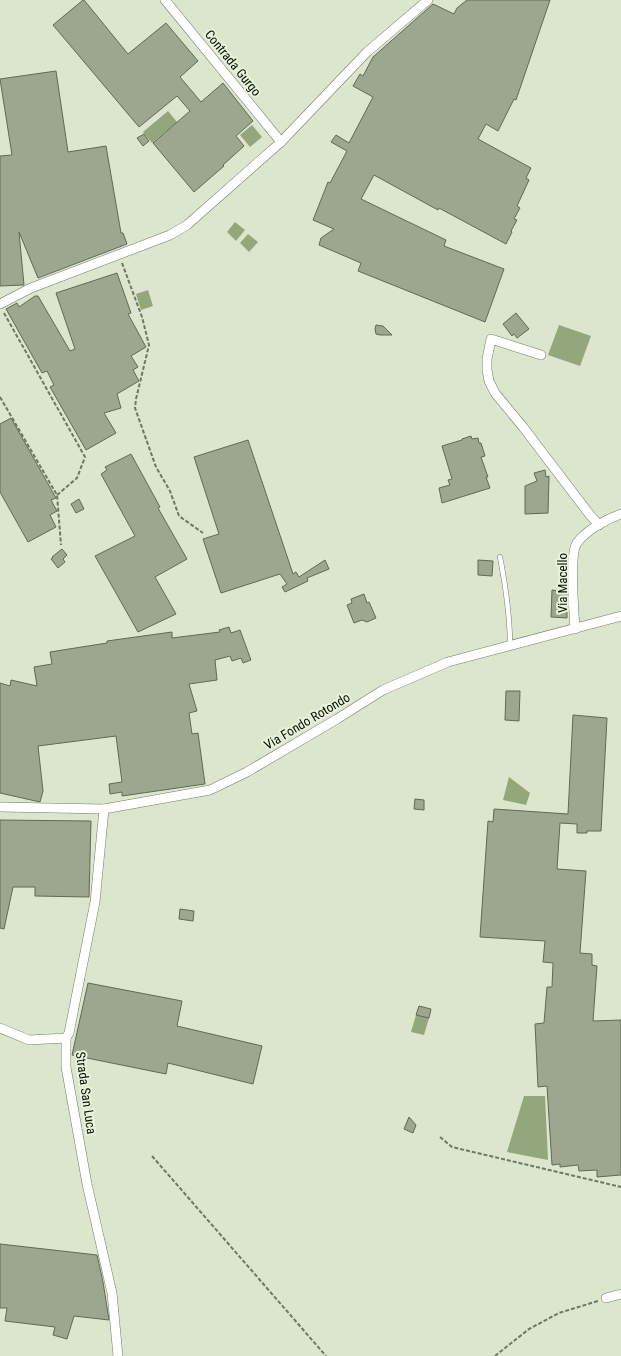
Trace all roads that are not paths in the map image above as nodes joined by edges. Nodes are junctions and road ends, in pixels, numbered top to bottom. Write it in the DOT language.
graph roads {
  1 [pos="165,0"];
  2 [pos="428,0"];
  3 [pos="281,142"];
  4 [pos="0,304"];
  5 [pos="541,355"];
  6 [pos="621,514"];
  7 [pos="599,524"];
  8 [pos="500,557"];
  9 [pos="621,616"];
  10 [pos="575,629"];
  11 [pos="510,646"];
  12 [pos="0,807"];
  13 [pos="104,809"];
  14 [pos="0,1028"];
  15 [pos="66,1038"];
  16 [pos="621,1294"];
  17 [pos="606,1298"];
  18 [pos="118,1356"];
  1 -- 3 [label="street, Contrada Gurgo"];
  2 -- 3 [label="street"];
  3 -- 4 [label="street"];
  5 -- 7 [label="street"];
  6 -- 7 [label="street, Via Macello"];
  7 -- 10 [label="street, Via Macello"];
  8 -- 11 [label="lane"];
  9 -- 10 [label="street, Via Fondo Rotondo"];
  10 -- 11 [label="street, Via Fondo Rotondo"];
  11 -- 13 [label="street, Via Fondo Rotondo"];
  12 -- 13 [label="street, Via Fondo Rotondo"];
  13 -- 15 [label="street, Strada San Luca"];
  14 -- 15 [label="street"];
  15 -- 18 [label="street, Strada San Luca"];
  16 -- 17 [label="street"];
}
